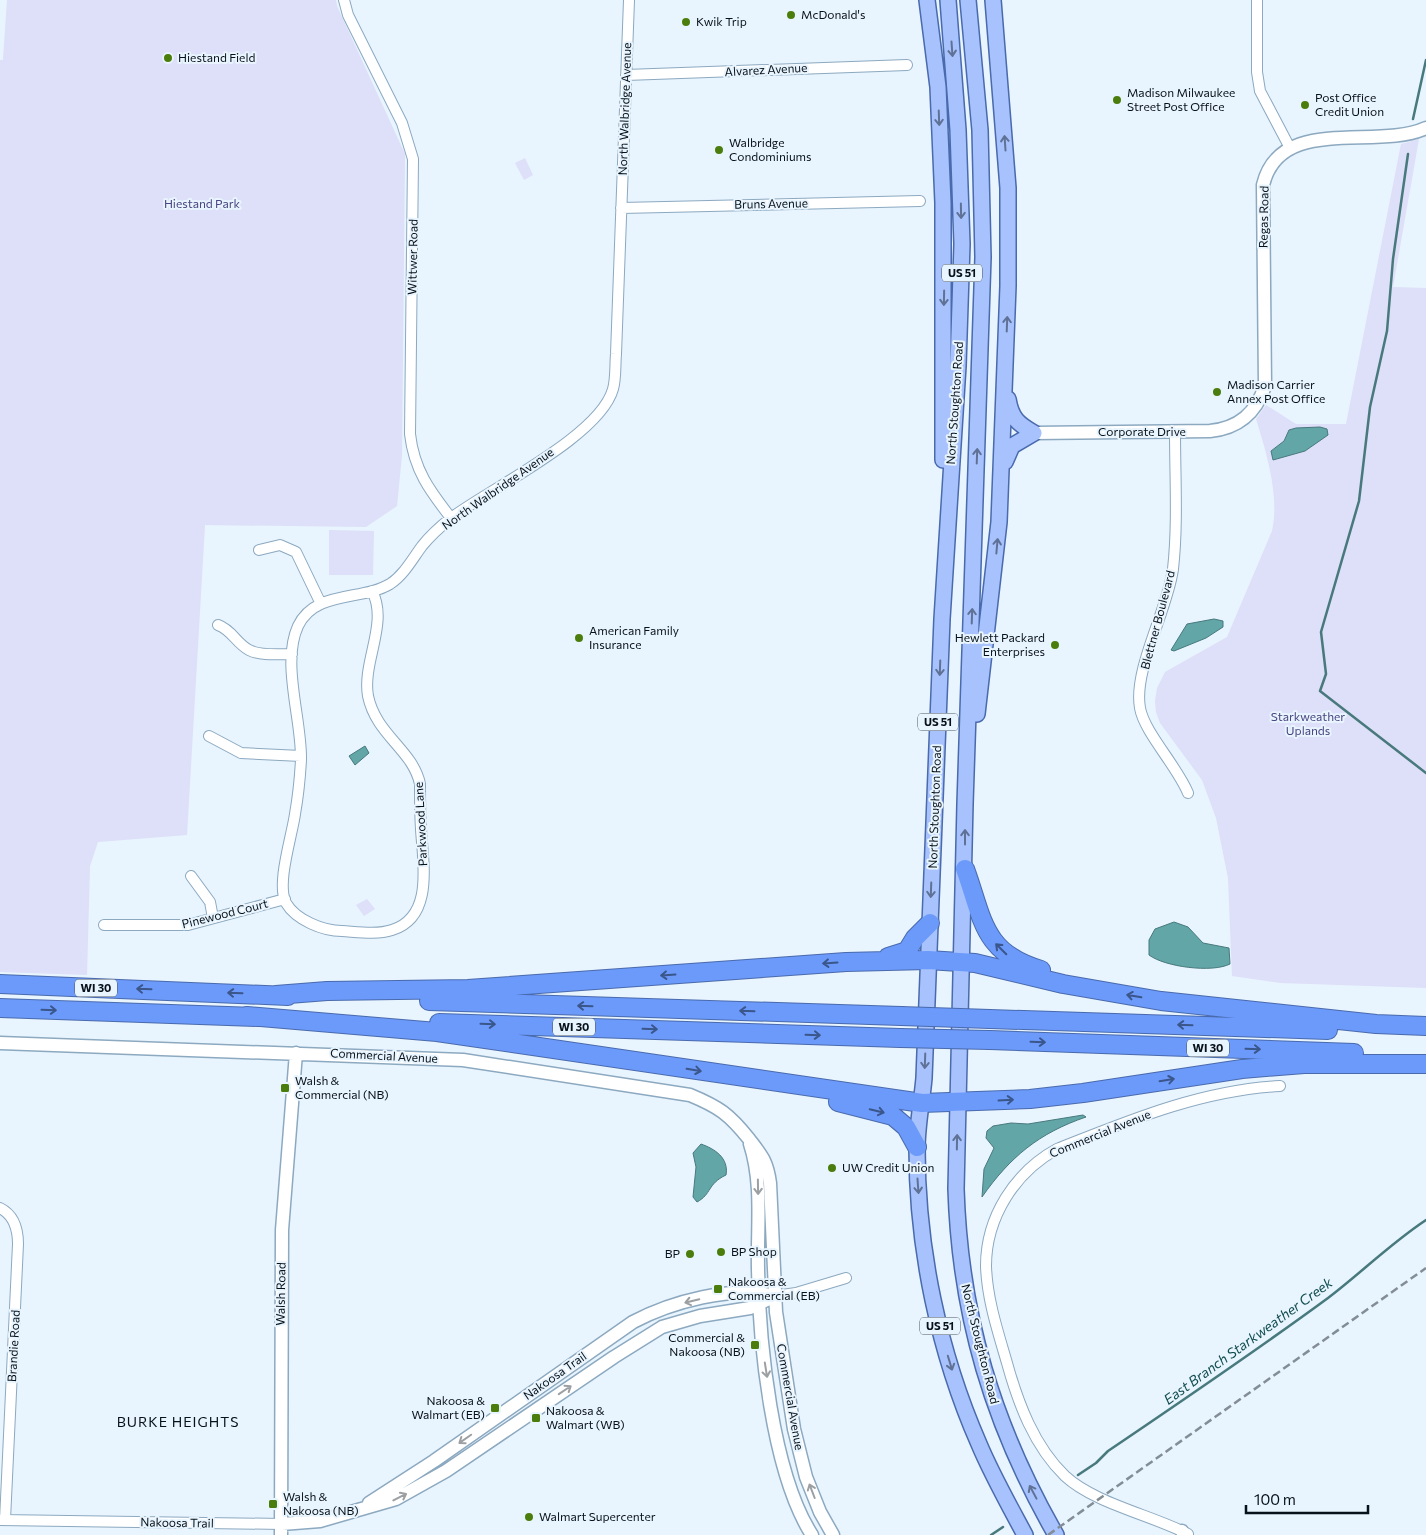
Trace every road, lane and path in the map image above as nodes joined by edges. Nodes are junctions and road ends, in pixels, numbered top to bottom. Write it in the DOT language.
graph roads {
  1 [pos="344,0"];
  2 [pos="629,0"];
  3 [pos="948,0"];
  4 [pos="968,0"];
  5 [pos="993,0"];
  6 [pos="1257,0"];
  7 [pos="927,1"];
  8 [pos="907,65"];
  9 [pos="626,75"];
  10 [pos="1426,128"];
  11 [pos="1290,148"];
  12 [pos="920,201"];
  13 [pos="621,208"];
  14 [pos="1005,373"];
  15 [pos="1246,417"];
  16 [pos="1175,432"];
  17 [pos="1034,433"];
  18 [pos="1002,484"];
  19 [pos="451,518"];
  20 [pos="945,547"];
  21 [pos="259,550"];
  22 [pos="372,590"];
  23 [pos="321,604"];
  24 [pos="218,625"];
  25 [pos="292,654"];
  26 [pos="209,736"];
  27 [pos="301,756"];
  28 [pos="1188,793"];
  29 [pos="965,804"];
  30 [pos="965,869"];
  31 [pos="191,876"];
  32 [pos="285,899"];
  33 [pos="213,918"];
  34 [pos="930,923"];
  35 [pos="104,925"];
  36 [pos="878,960"];
  37 [pos="928,960"];
  38 [pos="962,961"];
  39 [pos="0,984"];
  40 [pos="1110,992"];
  41 [pos="276,995"];
  42 [pos="0,1008"];
  43 [pos="247,1016"];
  44 [pos="1426,1026"];
  45 [pos="1426,1034"];
  46 [pos="0,1043"];
  47 [pos="296,1053"];
  48 [pos="1426,1055"];
  49 [pos="1426,1064"];
  50 [pos="745,1078"];
  51 [pos="1280,1086"];
  52 [pos="958,1102"];
  53 [pos="922,1103"];
  54 [pos="749,1139"];
  55 [pos="917,1147"];
  56 [pos="0,1208"];
  57 [pos="846,1278"];
  58 [pos="775,1296"];
  59 [pos="758,1298"];
  60 [pos="353,1511"];
  61 [pos="3,1520"];
  62 [pos="281,1530"];
  63 [pos="1026,1532"];
  64 [pos="1185,1534"];
  65 [pos="812,1535"];
  66 [pos="833,1535"];
  67 [pos="1056,1535"];
  1 -- 19 [label="street, Wittwer Road"];
  2 -- 9 [label="street, North Walbridge Avenue"];
  3 -- 20 [label="main road, North Stoughton Road / US 51, one-way"];
  29 -- 4 [label="main road, North Stoughton Road / US 51, one-way"];
  14 -- 5 [label="main road, one-way"];
  6 -- 11 [label="street"];
  7 -- 20 [label="main road, one-way"];
  8 -- 9 [label="street, Alvarez Avenue"];
  9 -- 13 [label="street, North Walbridge Avenue"];
  10 -- 11 [label="street"];
  11 -- 15 [label="street, Regas Road"];
  12 -- 13 [label="street, Bruns Avenue"];
  13 -- 19 [label="street, North Walbridge Avenue"];
  14 -- 17 [label="main road"];
  14 -- 18 [label="main road"];
  15 -- 16 [label="street, Corporate Drive"];
  16 -- 17 [label="street, Corporate Drive"];
  16 -- 28 [label="street, Blettner Boulevard"];
  17 -- 18 [label="main road"];
  29 -- 18 [label="main road, one-way"];
  19 -- 22 [label="street, North Walbridge Avenue"];
  20 -- 34 [label="main road, North Stoughton Road / US 51, one-way"];
  21 -- 23 [label="street"];
  22 -- 23 [label="street, North Walbridge Avenue"];
  22 -- 32 [label="street, Parkwood Lane"];
  23 -- 25 [label="street, North Walbridge Avenue"];
  24 -- 25 [label="street"];
  25 -- 27 [label="street, North Walbridge Avenue"];
  26 -- 27 [label="street"];
  27 -- 32 [label="street, North Walbridge Avenue"];
  30 -- 29 [label="main road, North Stoughton Road / US 51, one-way"];
  30 -- 38 [label="main road, North Stoughton Road / US 51"];
  40 -- 30 [label="highway, one-way"];
  31 -- 33 [label="street"];
  32 -- 33 [label="street, Pinewood Court"];
  33 -- 35 [label="street, Pinewood Court"];
  34 -- 36 [label="highway"];
  34 -- 37 [label="main road, North Stoughton Road / US 51"];
  36 -- 37 [label="highway"];
  36 -- 41 [label="highway, one-way"];
  37 -- 38 [label="highway"];
  37 -- 53 [label="main road, North Stoughton Road / US 51, one-way"];
  38 -- 40 [label="highway"];
  38 -- 52 [label="main road, North Stoughton Road / US 51"];
  41 -- 39 [label="highway, WI 30, one-way"];
  44 -- 40 [label="highway, one-way"];
  45 -- 41 [label="highway, WI 30, one-way, bridge"];
  42 -- 43 [label="highway, WI 30, one-way"];
  43 -- 48 [label="highway, WI 30, one-way, bridge"];
  43 -- 50 [label="highway, one-way"];
  46 -- 47 [label="street, Commercial Avenue"];
  47 -- 54 [label="street, Commercial Avenue"];
  47 -- 62 [label="street, Walsh Road"];
  52 -- 49 [label="highway, one-way"];
  50 -- 53 [label="highway"];
  50 -- 55 [label="highway, one-way"];
  51 -- 64 [label="street, Commercial Avenue"];
  52 -- 53 [label="highway"];
  67 -- 52 [label="main road, North Stoughton Road / US 51, one-way"];
  53 -- 55 [label="main road, North Stoughton Road / US 51"];
  54 -- 58 [label="street, Commercial Avenue"];
  54 -- 59 [label="street, Commercial Avenue, one-way"];
  55 -- 63 [label="main road, North Stoughton Road / US 51, one-way"];
  56 -- 61 [label="street, Brandie Road"];
  57 -- 58 [label="street, Nakoosa Trail"];
  58 -- 59 [label="street, Nakoosa Trail"];
  66 -- 58 [label="street, Commercial Avenue, one-way"];
  60 -- 59 [label="street, Nakoosa Trail, one-way"];
  59 -- 60 [label="street, Nakoosa Trail, one-way"];
  59 -- 65 [label="street, Commercial Avenue, one-way"];
  60 -- 62 [label="street, Nakoosa Trail"];
  61 -- 62 [label="street, Nakoosa Trail"];
}
